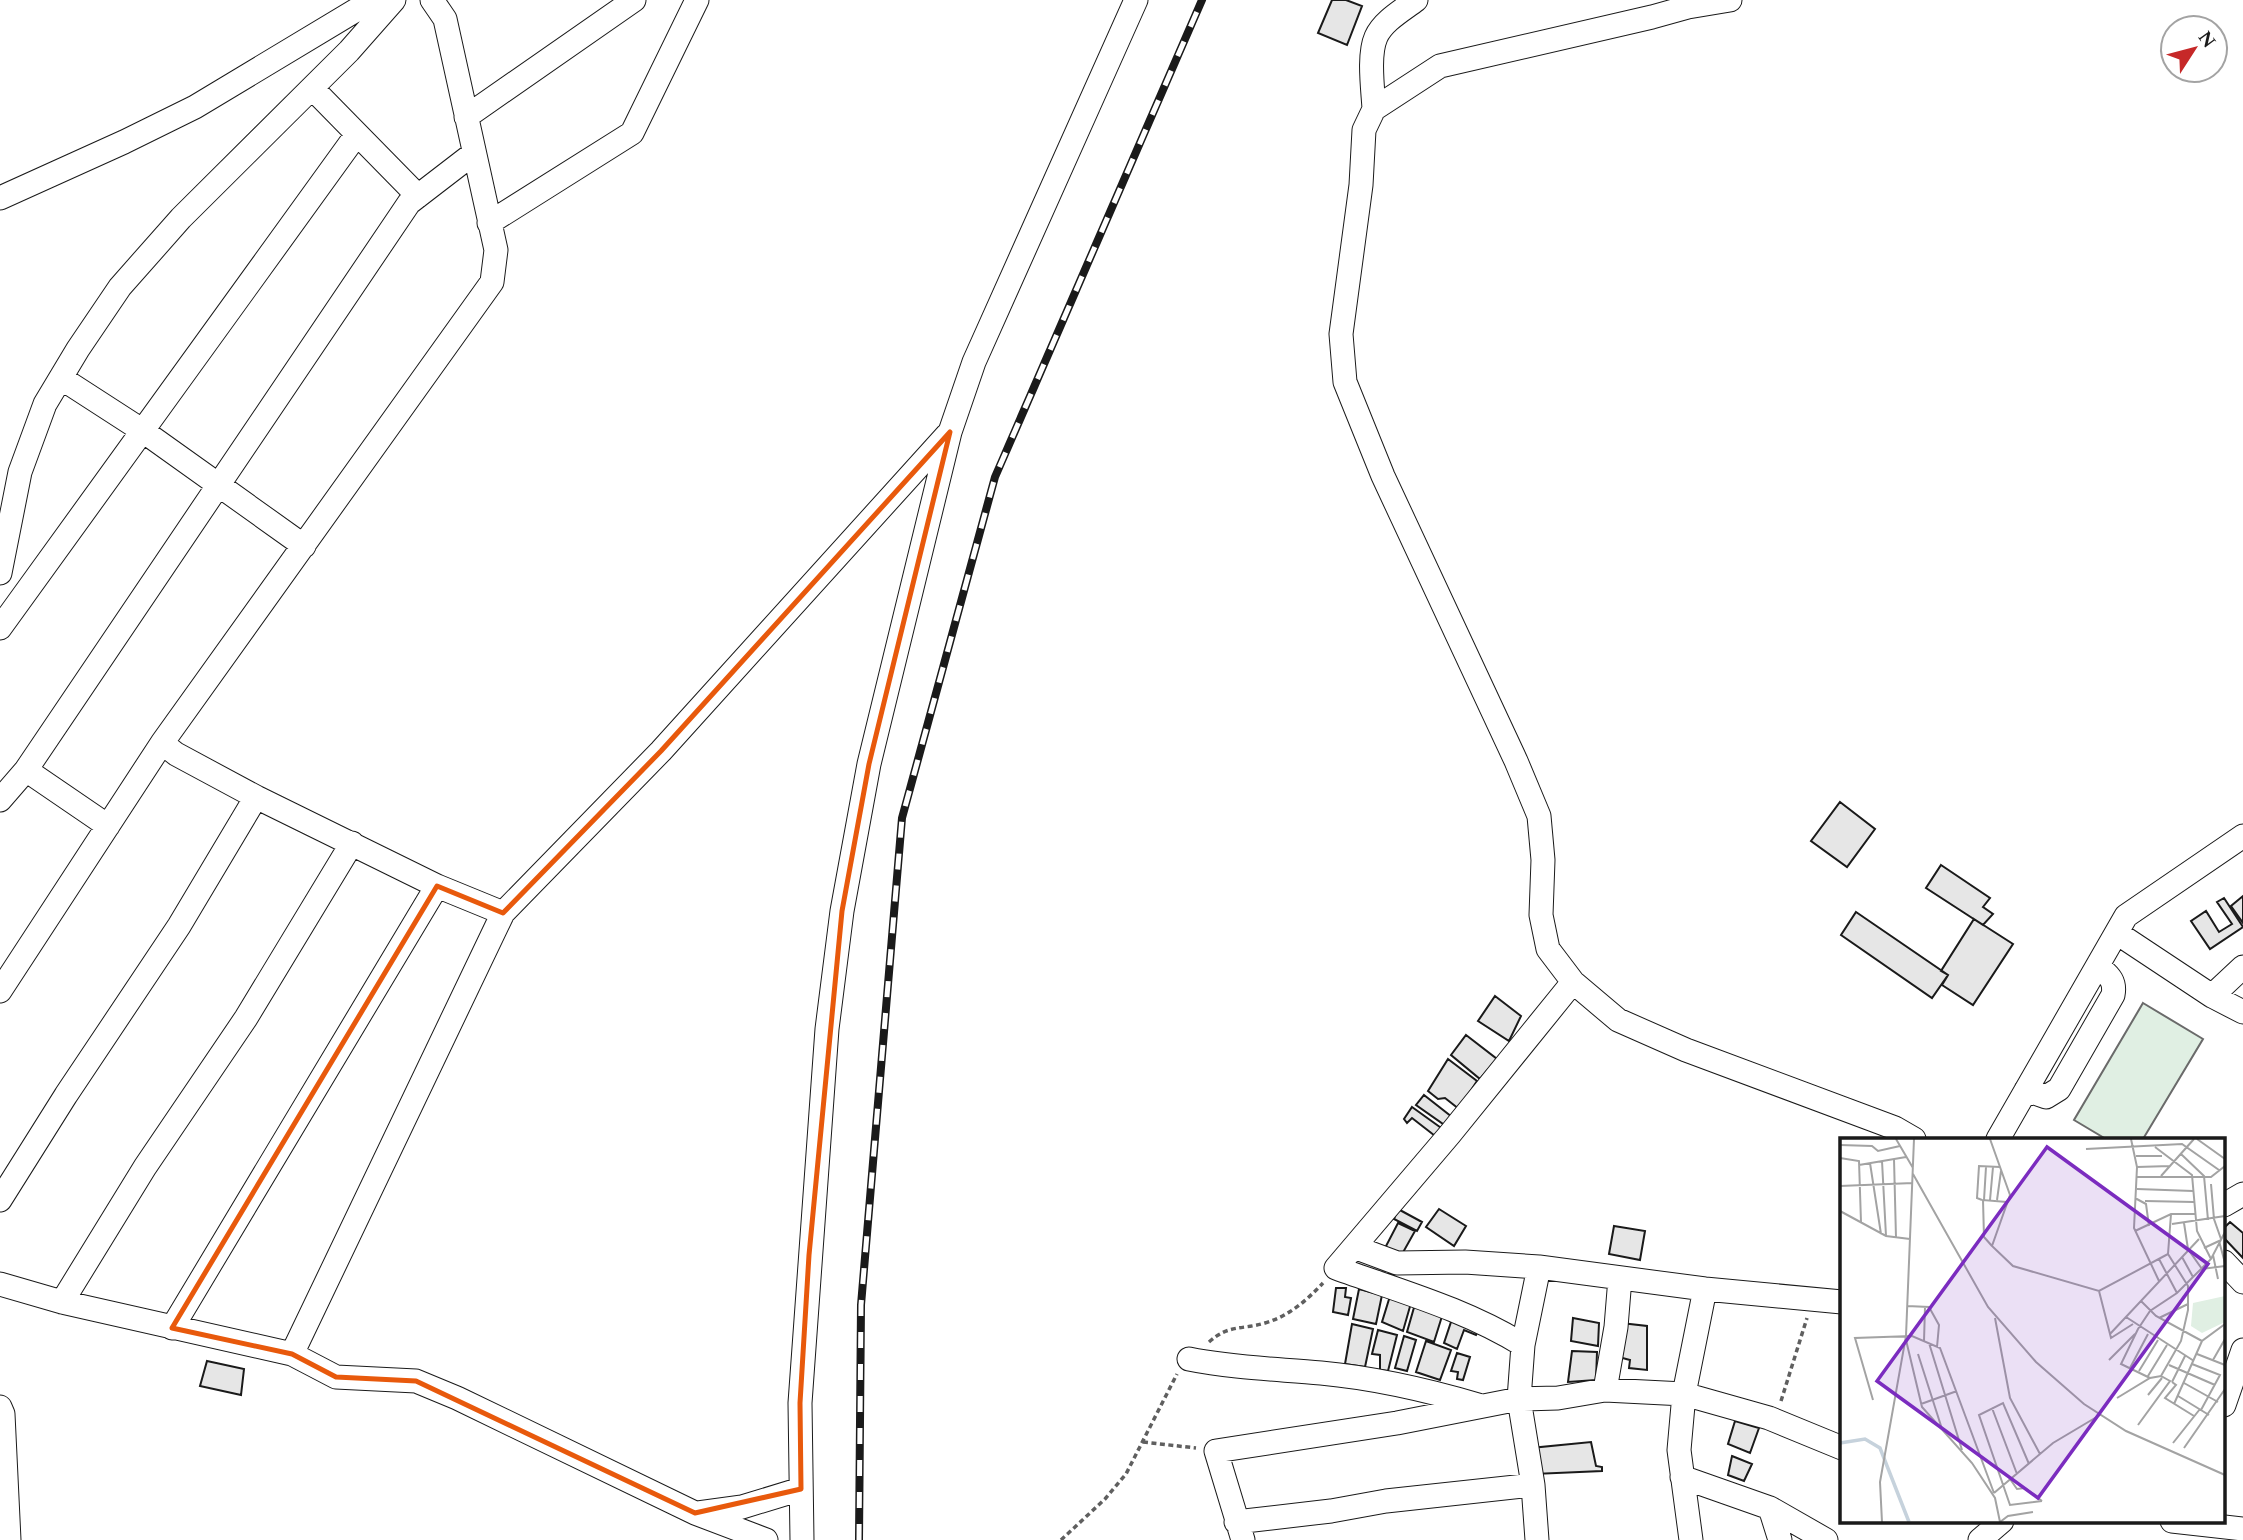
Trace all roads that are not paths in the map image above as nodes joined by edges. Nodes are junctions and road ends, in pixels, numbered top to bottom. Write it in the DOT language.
graph roads {
  1 [pos="373,0"];
  2 [pos="394,0"];
  3 [pos="432,0"];
  4 [pos="634,0"];
  5 [pos="697,0"];
  6 [pos="1136,0"];
  7 [pos="1416,0"];
  8 [pos="1717,1"];
  9 [pos="312,88"];
  10 [pos="1374,109"];
  11 [pos="466,117"];
  12 [pos="357,134"];
  13 [pos="474,153"];
  14 [pos="418,196"];
  15 [pos="0,198"];
  16 [pos="489,223"];
  17 [pos="61,377"];
  18 [pos="143,431"];
  19 [pos="950,432"];
  20 [pos="219,485"];
  21 [pos="304,546"];
  22 [pos="0,573"];
  23 [pos="0,628"];
  24 [pos="162,743"];
  25 [pos="26,770"];
  26 [pos="256,797"];
  27 [pos="0,800"];
  28 [pos="108,825"];
  29 [pos="2243,836"];
  30 [pos="352,844"];
  31 [pos="437,886"];
  32 [pos="503,913"];
  33 [pos="2117,933"];
  34 [pos="2243,967"];
  35 [pos="1573,982"];
  36 [pos="0,989"];
  37 [pos="2212,996"];
  38 [pos="2243,1012"];
  39 [pos="1912,1138"];
  40 [pos="1999,1138"];
  41 [pos="2243,1194"];
  42 [pos="0,1200"];
  43 [pos="2226,1204"];
  44 [pos="1354,1247"];
  45 [pos="2226,1264"];
  46 [pos="1539,1267"];
  47 [pos="1620,1278"];
  48 [pos="2243,1283"];
  49 [pos="0,1284"];
  50 [pos="1705,1289"];
  51 [pos="62,1302"];
  52 [pos="1840,1302"];
  53 [pos="172,1328"];
  54 [pos="1523,1345"];
  55 [pos="2243,1350"];
  56 [pos="292,1354"];
  57 [pos="2243,1357"];
  58 [pos="1189,1359"];
  59 [pos="1605,1390"];
  60 [pos="1684,1394"];
  61 [pos="1518,1399"];
  62 [pos="2226,1400"];
  63 [pos="1484,1406"];
  64 [pos="0,1407"];
  65 [pos="1840,1447"];
  66 [pos="1682,1477"];
  67 [pos="1533,1485"];
  68 [pos="801,1489"];
  69 [pos="1770,1508"];
  70 [pos="695,1513"];
  71 [pos="2001,1522"];
  72 [pos="2179,1522"];
  73 [pos="2186,1522"];
  74 [pos="2243,1529"];
  75 [pos="1240,1531"];
  76 [pos="9,1540"];
  77 [pos="766,1540"];
  78 [pos="802,1540"];
  79 [pos="1537,1540"];
  80 [pos="1691,1540"];
  81 [pos="1780,1540"];
  82 [pos="1826,1540"];
  83 [pos="1980,1540"];
  84 [pos="2197,1540"];
  1 -- 15 [label="street"];
  2 -- 9 [label="street"];
  3 -- 11 [label="street"];
  4 -- 11 [label="street"];
  5 -- 16 [label="street"];
  6 -- 19 [label="street"];
  7 -- 10 [label="street"];
  8 -- 10 [label="street"];
  9 -- 12 [label="street"];
  9 -- 17 [label="street"];
  10 -- 35 [label="street"];
  11 -- 13 [label="street"];
  12 -- 14 [label="street"];
  12 -- 18 [label="street"];
  13 -- 14 [label="street"];
  13 -- 16 [label="street"];
  14 -- 20 [label="street"];
  16 -- 21 [label="street"];
  17 -- 18 [label="street"];
  17 -- 22 [label="street"];
  18 -- 20 [label="street"];
  18 -- 23 [label="street"];
  19 -- 32 [label="street"];
  19 -- 68 [label="street"];
  20 -- 21 [label="street"];
  20 -- 25 [label="street"];
  21 -- 24 [label="street"];
  24 -- 26 [label="street"];
  24 -- 28 [label="street"];
  25 -- 27 [label="street"];
  25 -- 28 [label="street"];
  26 -- 30 [label="street"];
  26 -- 42 [label="street"];
  28 -- 36 [label="street"];
  29 -- 33 [label="street"];
  30 -- 31 [label="street"];
  30 -- 51 [label="street"];
  31 -- 32 [label="street"];
  31 -- 53 [label="street"];
  32 -- 56 [label="street"];
  33 -- 37 [label="street"];
  33 -- 40 [label="street"];
  34 -- 37 [label="street"];
  35 -- 39 [label="street"];
  35 -- 44 [label="street"];
  37 -- 38 [label="street"];
  41 -- 43 [label="street"];
  44 -- 46 [label="street"];
  44 -- 54 [label="street"];
  45 -- 48 [label="street"];
  46 -- 47 [label="street"];
  46 -- 54 [label="street"];
  47 -- 50 [label="street"];
  47 -- 59 [label="street"];
  49 -- 51 [label="street"];
  50 -- 52 [label="street"];
  50 -- 60 [label="street"];
  51 -- 53 [label="street"];
  53 -- 56 [label="street"];
  54 -- 61 [label="street"];
  55 -- 57 [label="street"];
  56 -- 70 [label="street"];
  57 -- 62 [label="street"];
  58 -- 63 [label="street"];
  59 -- 60 [label="street"];
  59 -- 61 [label="street"];
  60 -- 65 [label="street"];
  60 -- 66 [label="street"];
  61 -- 63 [label="street"];
  61 -- 67 [label="street"];
  63 -- 75 [label="street"];
  64 -- 76 [label="street"];
  66 -- 69 [label="street"];
  66 -- 80 [label="street"];
  67 -- 75 [label="street"];
  67 -- 79 [label="street"];
  68 -- 70 [label="street"];
  68 -- 78 [label="street"];
  69 -- 81 [label="street"];
  69 -- 82 [label="street"];
  70 -- 77 [label="street"];
  71 -- 83 [label="street"];
  72 -- 84 [label="street"];
  73 -- 74 [label="street"];
}
